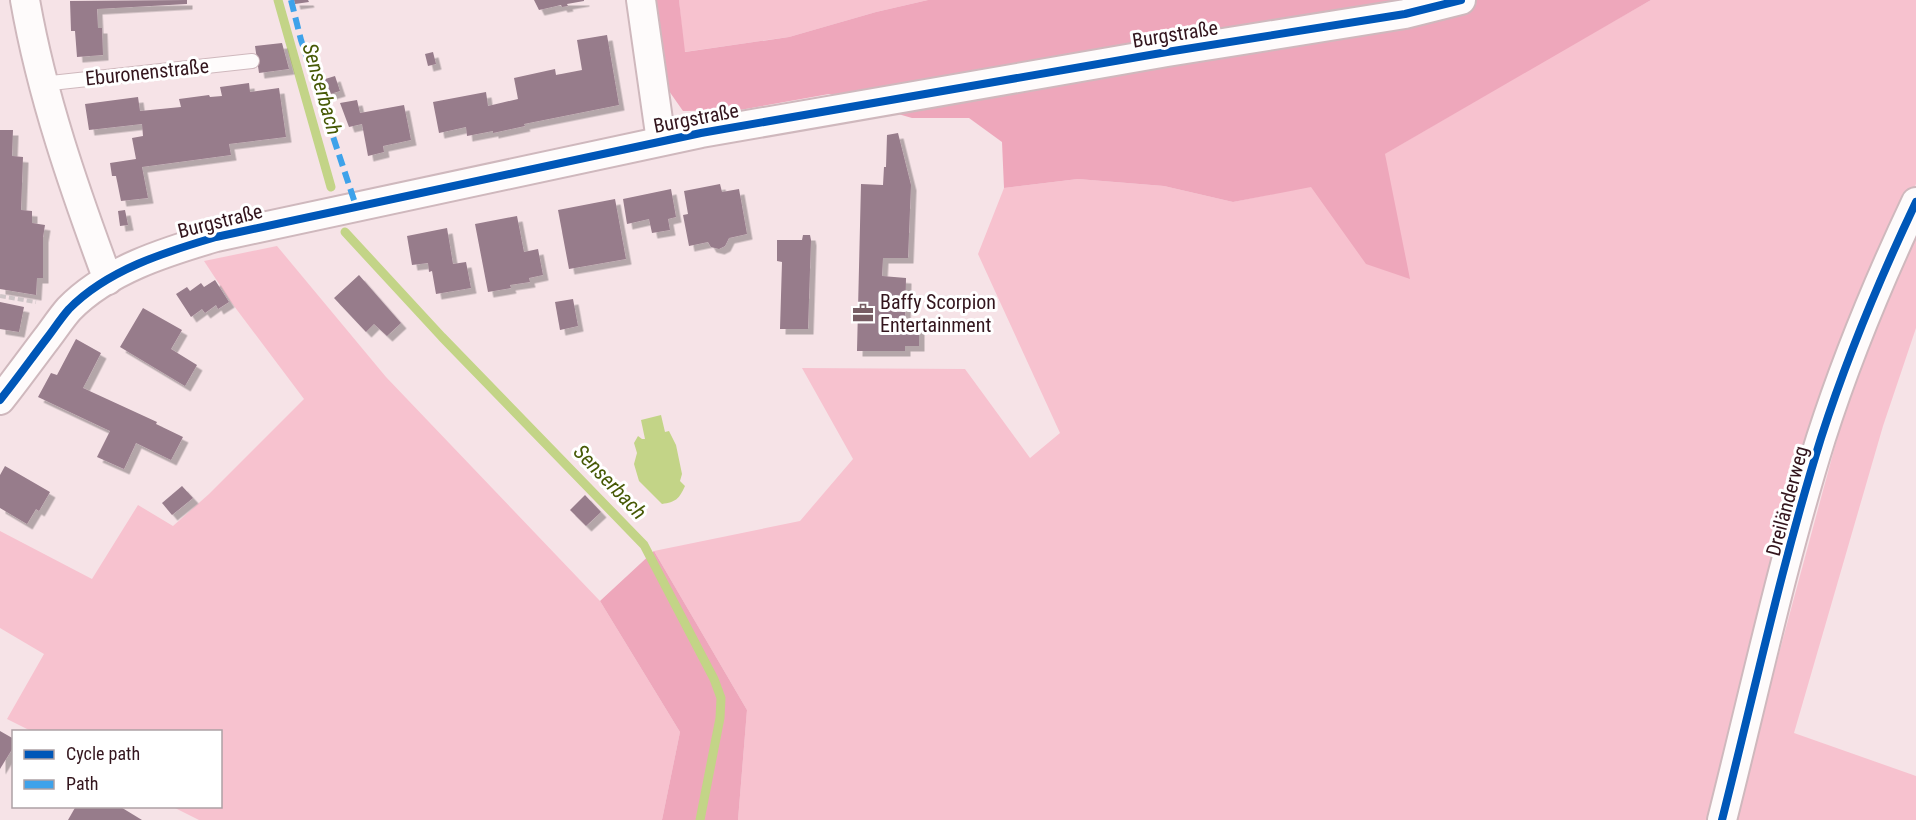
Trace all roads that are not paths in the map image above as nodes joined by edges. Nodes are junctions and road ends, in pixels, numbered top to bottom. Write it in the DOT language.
graph roads {
  1 [pos="25,0"];
  2 [pos="641,0"];
  3 [pos="1461,0"];
  4 [pos="252,61"];
  5 [pos="42,84"];
  6 [pos="661,141"];
  7 [pos="1916,202"];
  8 [pos="108,280"];
  9 [pos="0,400"];
  10 [pos="1722,820"];
  1 -- 5 [label="street"];
  2 -- 6 [label="street"];
  3 -- 6 [label="street, Burgstraße"];
  4 -- 5 [label="lane, Eburonenstraße"];
  5 -- 8 [label="street"];
  6 -- 8 [label="street, Burgstraße"];
  7 -- 10 [label="street, Dreiländerweg"];
  8 -- 9 [label="street, Burgstraße"];
}
